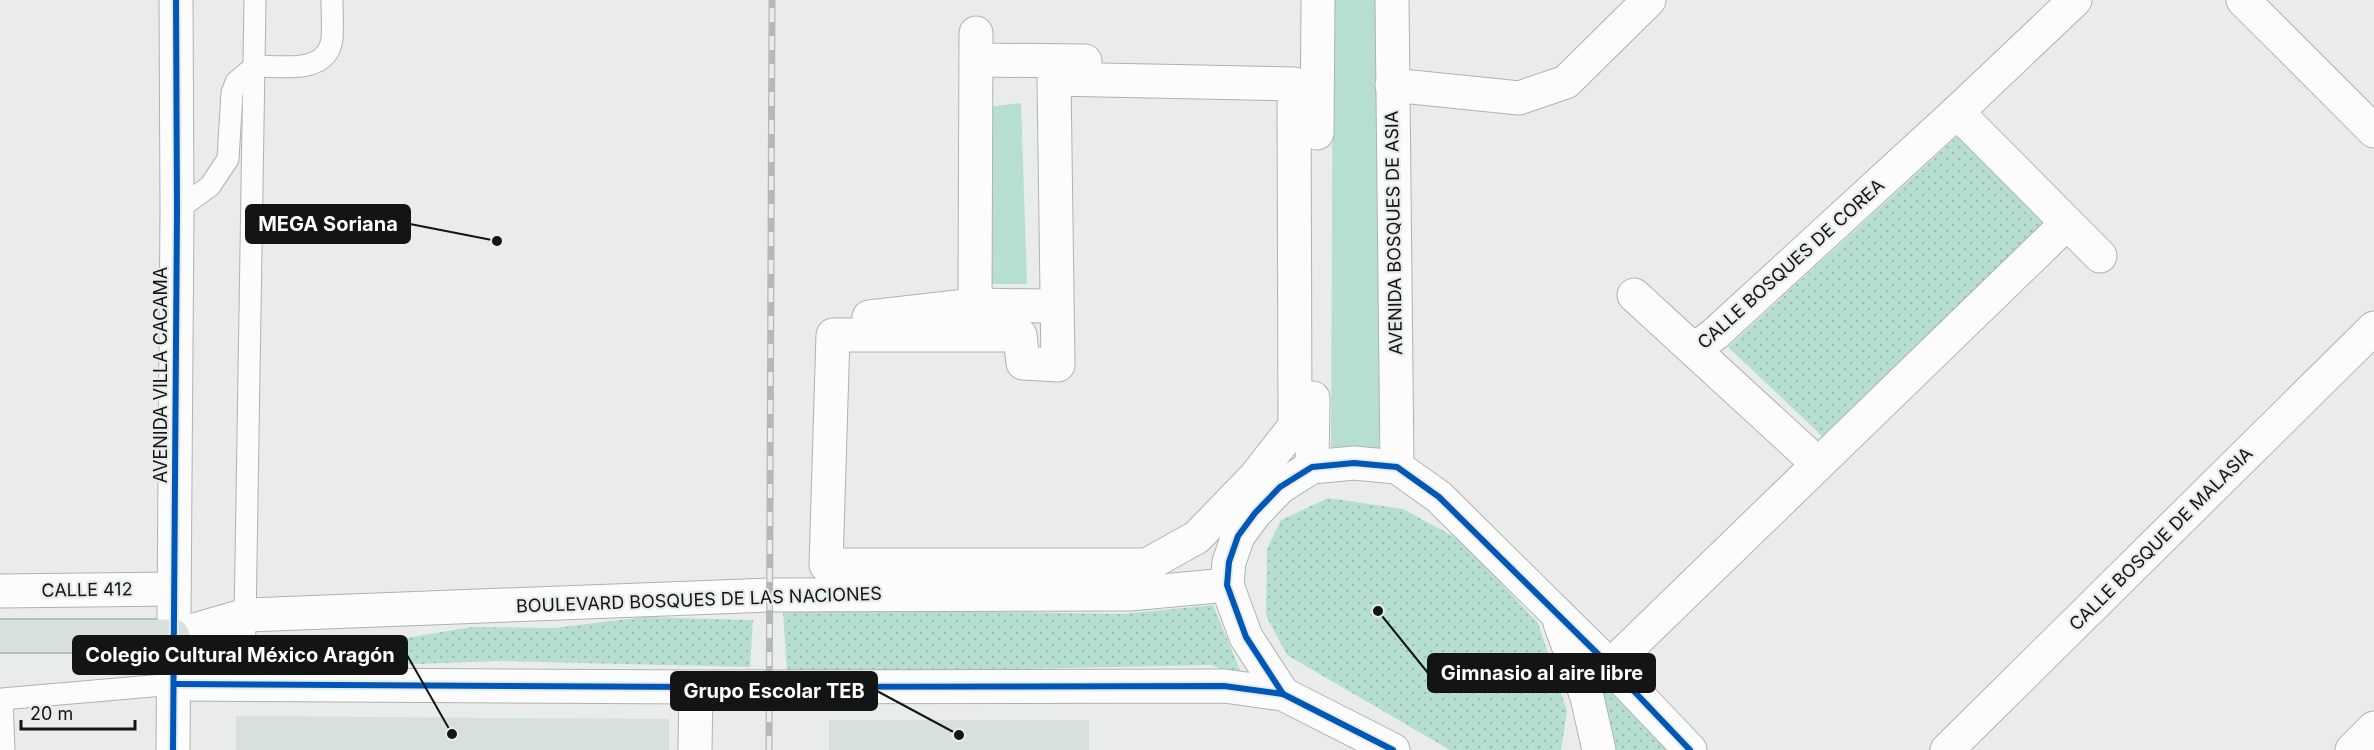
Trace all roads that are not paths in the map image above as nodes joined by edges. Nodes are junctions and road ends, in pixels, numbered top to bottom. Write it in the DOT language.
graph roads {
  1 [pos="176,0"];
  2 [pos="255,0"];
  3 [pos="332,0"];
  4 [pos="1318,0"];
  5 [pos="1392,0"];
  6 [pos="1649,0"];
  7 [pos="2075,0"];
  8 [pos="2243,0"];
  9 [pos="1041,60"];
  10 [pos="255,66"];
  11 [pos="1306,75"];
  12 [pos="1392,86"];
  13 [pos="1957,112"];
  14 [pos="2370,119"];
  15 [pos="177,210"];
  16 [pos="2067,223"];
  17 [pos="2100,256"];
  18 [pos="1634,295"];
  19 [pos="975,304"];
  20 [pos="1041,306"];
  21 [pos="850,319"];
  22 [pos="2374,328"];
  23 [pos="1041,342"];
  24 [pos="1694,350"];
  25 [pos="1818,464"];
  26 [pos="1312,467"];
  27 [pos="1397,467"];
  28 [pos="1227,585"];
  29 [pos="174,589"];
  30 [pos="0,591"];
  31 [pos="246,615"];
  32 [pos="1558,616"];
  33 [pos="0,636"];
  34 [pos="173,636"];
  35 [pos="1610,666"];
  36 [pos="175,684"];
  37 [pos="244,685"];
  38 [pos="696,687"];
  39 [pos="1283,694"];
  40 [pos="1,699"];
  41 [pos="2374,728"];
  42 [pos="1595,747"];
  43 [pos="4,750"];
  44 [pos="173,750"];
  45 [pos="695,750"];
  46 [pos="1393,750"];
  47 [pos="1690,750"];
  48 [pos="1947,750"];
  49 [pos="2352,750"];
  1 -- 15 [label="street, AVENIDA VILLA CACAMA"];
  2 -- 10 [label="lane"];
  3 -- 10 [label="lane"];
  4 -- 11 [label="street"];
  5 -- 12 [label="street, AVENIDA BOSQUES DE ASIA"];
  6 -- 12 [label="street"];
  7 -- 13 [label="street, CALLE BOSQUES DE COREA"];
  8 -- 14 [label="street"];
  9 -- 11 [label="street"];
  9 -- 19 [label="street"];
  9 -- 20 [label="street"];
  10 -- 15 [label="lane"];
  10 -- 31 [label="lane"];
  11 -- 11 [label="street"];
  11 -- 26 [label="street"];
  12 -- 27 [label="street, AVENIDA BOSQUES DE ASIA"];
  13 -- 16 [label="street"];
  13 -- 24 [label="street, CALLE BOSQUES DE COREA"];
  15 -- 29 [label="street, AVENIDA VILLA CACAMA"];
  16 -- 17 [label="street"];
  16 -- 25 [label="street"];
  18 -- 24 [label="street"];
  19 -- 20 [label="street"];
  19 -- 21 [label="street"];
  20 -- 23 [label="street"];
  22 -- 48 [label="street, CALLE BOSQUE DE MALASIA"];
  24 -- 25 [label="street, CALLE BOSQUES DE COREA"];
  25 -- 35 [label="street"];
  26 -- 27 [label="street"];
  26 -- 28 [label="street"];
  27 -- 32 [label="street"];
  28 -- 31 [label="street, BOULEVARD BOSQUES DE LAS NACIONES"];
  28 -- 39 [label="street"];
  29 -- 30 [label="street, CALLE 412"];
  29 -- 34 [label="street, AVENIDA VILLA CACAMA"];
  31 -- 34 [label="street, BOULEVARD BOSQUES DE LAS NACIONES"];
  31 -- 37 [label="lane"];
  32 -- 35 [label="street"];
  32 -- 42 [label="street"];
  33 -- 34 [label="main road"];
  34 -- 36 [label="street, AVENIDA VILLA CACAMA"];
  35 -- 47 [label="street"];
  36 -- 37 [label="street"];
  36 -- 40 [label="lane"];
  36 -- 44 [label="street, AVENIDA VILLA CACAMA"];
  37 -- 38 [label="street"];
  38 -- 39 [label="street"];
  38 -- 45 [label="street"];
  39 -- 46 [label="street"];
  40 -- 43 [label="lane"];
  41 -- 49 [label="street"];
}
